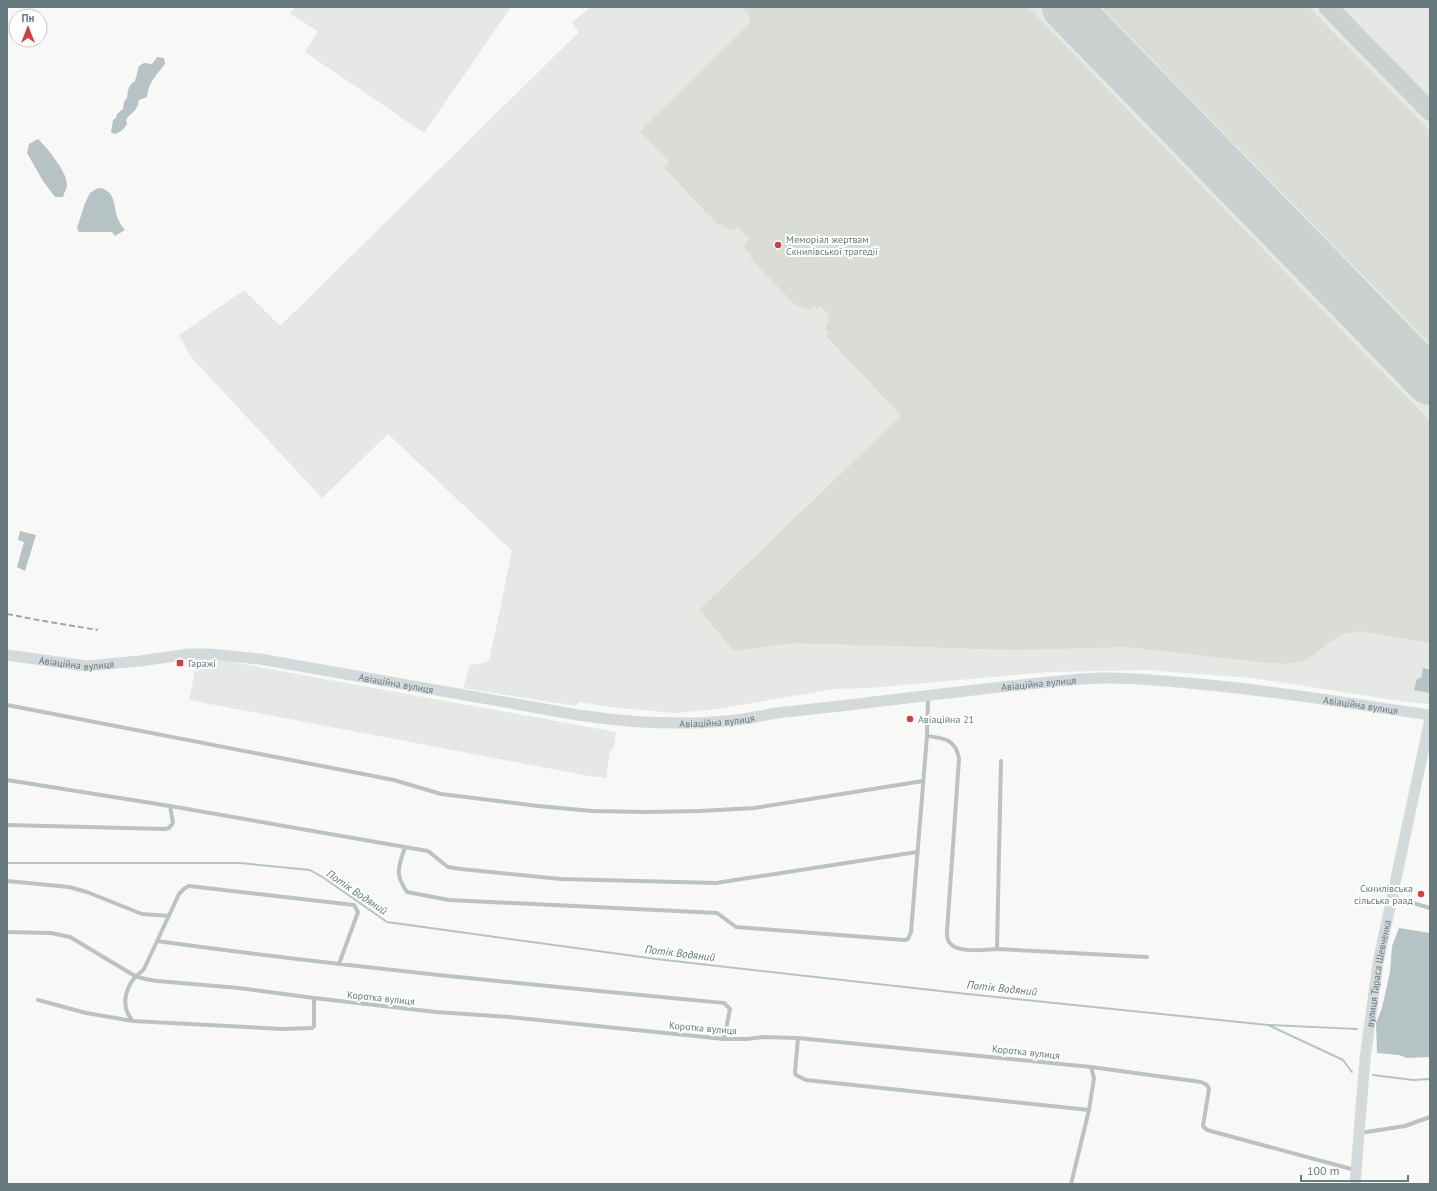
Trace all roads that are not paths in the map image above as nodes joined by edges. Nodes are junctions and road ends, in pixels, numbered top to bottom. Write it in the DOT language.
graph roads {
  1 [pos="7,655"];
  2 [pos="928,696"];
  3 [pos="7,705"];
  4 [pos="1430,715"];
  5 [pos="1430,719"];
  6 [pos="927,736"];
  7 [pos="1001,761"];
  8 [pos="7,780"];
  9 [pos="923,780"];
  10 [pos="170,806"];
  11 [pos="7,825"];
  12 [pos="405,847"];
  13 [pos="918,852"];
  14 [pos="7,881"];
  15 [pos="1392,897"];
  16 [pos="1430,908"];
  17 [pos="169,916"];
  18 [pos="7,932"];
  19 [pos="157,941"];
  20 [pos="997,948"];
  21 [pos="1146,957"];
  22 [pos="339,964"];
  23 [pos="135,976"];
  24 [pos="314,998"];
  25 [pos="38,1000"];
  26 [pos="133,1021"];
  27 [pos="724,1038"];
  28 [pos="798,1038"];
  29 [pos="1091,1067"];
  30 [pos="1089,1110"];
  31 [pos="1430,1117"];
  32 [pos="1360,1133"];
  33 [pos="1356,1170"];
  34 [pos="1071,1184"];
  35 [pos="1355,1184"];
  1 -- 2 [label="street, Авіаційна вулиця"];
  2 -- 4 [label="street, Авіаційна вулиця"];
  2 -- 6 [label="street"];
  3 -- 9 [label="street"];
  5 -- 15 [label="street, вулиця Тараса Шевченка"];
  6 -- 9 [label="street"];
  6 -- 20 [label="street"];
  7 -- 20 [label="street"];
  8 -- 10 [label="street"];
  9 -- 13 [label="street"];
  10 -- 11 [label="street"];
  10 -- 12 [label="street"];
  12 -- 13 [label="street"];
  12 -- 13 [label="street"];
  14 -- 17 [label="street"];
  15 -- 16 [label="street"];
  15 -- 32 [label="street, вулиця Тараса Шевченка"];
  17 -- 19 [label="street"];
  17 -- 22 [label="street"];
  18 -- 23 [label="street, Коротка вулиця"];
  19 -- 22 [label="street"];
  19 -- 23 [label="street"];
  20 -- 21 [label="street"];
  22 -- 27 [label="street"];
  23 -- 24 [label="street, Коротка вулиця"];
  23 -- 26 [label="street"];
  24 -- 26 [label="street"];
  24 -- 27 [label="street, Коротка вулиця"];
  25 -- 26 [label="street"];
  27 -- 28 [label="street, Коротка вулиця"];
  28 -- 29 [label="street, Коротка вулиця"];
  28 -- 30 [label="street"];
  29 -- 30 [label="street"];
  29 -- 33 [label="street, Коротка вулиця"];
  30 -- 34 [label="street"];
  31 -- 32 [label="street"];
  32 -- 33 [label="street, вулиця Тараса Шевченка"];
  33 -- 35 [label="street, вулиця Тараса Шевченка"];
}
